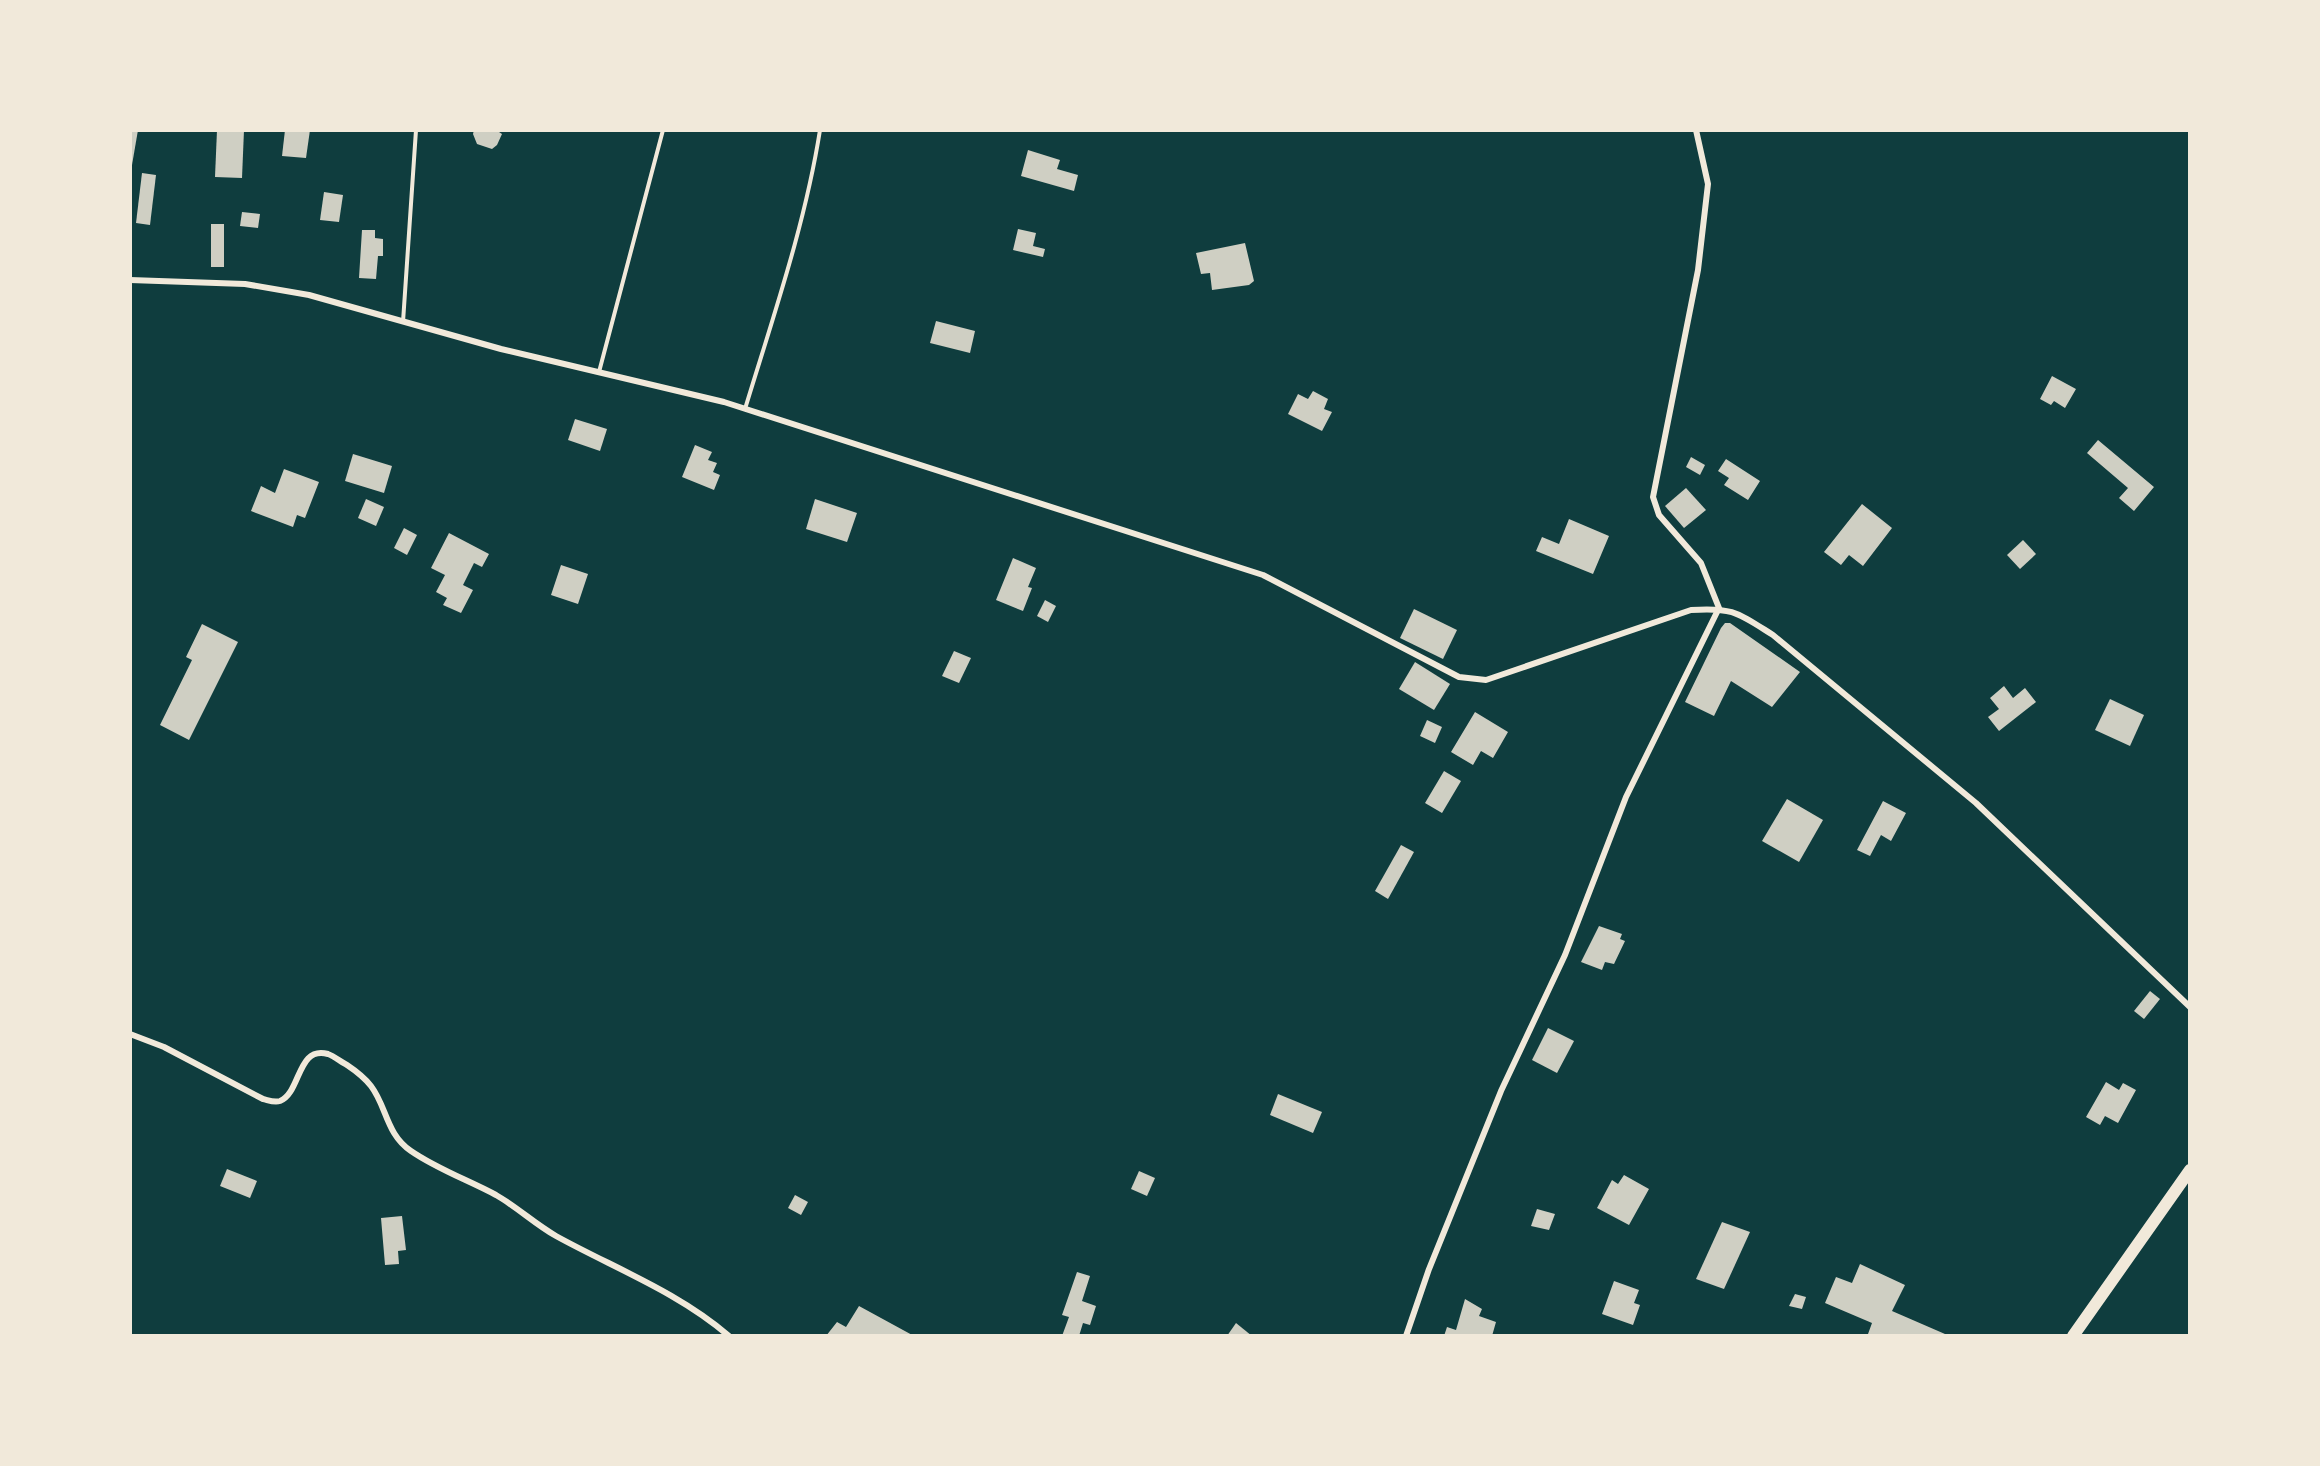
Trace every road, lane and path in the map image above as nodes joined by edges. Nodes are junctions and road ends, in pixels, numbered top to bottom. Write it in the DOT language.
graph roads {
  1 [pos="416,130"];
  2 [pos="663,130"];
  3 [pos="820,130"];
  4 [pos="1696,130"];
  5 [pos="130,280"];
  6 [pos="403,323"];
  7 [pos="598,372"];
  8 [pos="745,408"];
  9 [pos="1719,608"];
  10 [pos="2190,1007"];
  11 [pos="130,1034"];
  12 [pos="2190,1170"];
  13 [pos="729,1335"];
  14 [pos="1406,1335"];
  15 [pos="2073,1335"];
  1 -- 6 [label="lane"];
  2 -- 7 [label="lane"];
  3 -- 8 [label="lane"];
  4 -- 9 [label="street"];
  5 -- 6 [label="street"];
  6 -- 7 [label="street"];
  7 -- 8 [label="street"];
  8 -- 9 [label="street"];
  9 -- 10 [label="street"];
  9 -- 14 [label="street"];
  11 -- 13 [label="street"];
  12 -- 15 [label="main road"];
}
